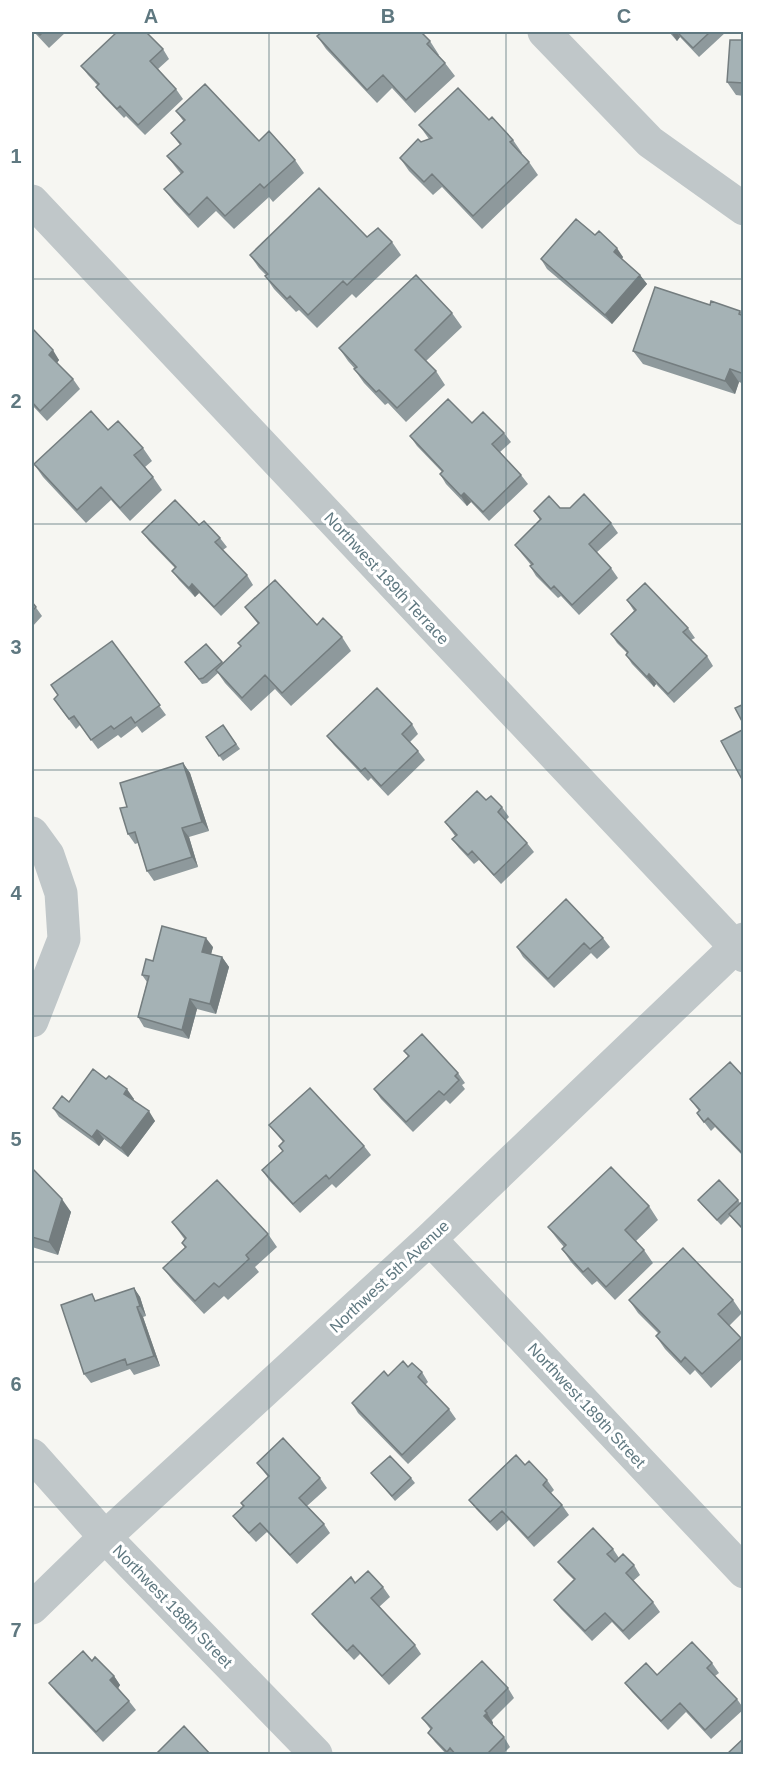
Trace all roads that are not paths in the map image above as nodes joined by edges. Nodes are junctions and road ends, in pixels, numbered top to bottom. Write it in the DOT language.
graph roads {
  1 [pos="544,32"];
  2 [pos="32,201"];
  3 [pos="744,209"];
  4 [pos="40,844"];
  5 [pos="741,947"];
  6 [pos="32,1021"];
  7 [pos="430,1239"];
  8 [pos="32,1455"];
  9 [pos="105,1537"];
  10 [pos="744,1572"];
  11 [pos="32,1608"];
  12 [pos="316,1755"];
  1 -- 3 [label="street"];
  2 -- 5 [label="street, Northwest 189th Terrace"];
  4 -- 6 [label="street"];
  5 -- 7 [label="street, Northwest 5th Avenue"];
  7 -- 9 [label="street, Northwest 5th Avenue"];
  7 -- 10 [label="street, Northwest 189th Street"];
  8 -- 9 [label="street, Northwest 188th Street"];
  9 -- 11 [label="street, Northwest 5th Avenue"];
  9 -- 12 [label="street, Northwest 188th Street"];
}
